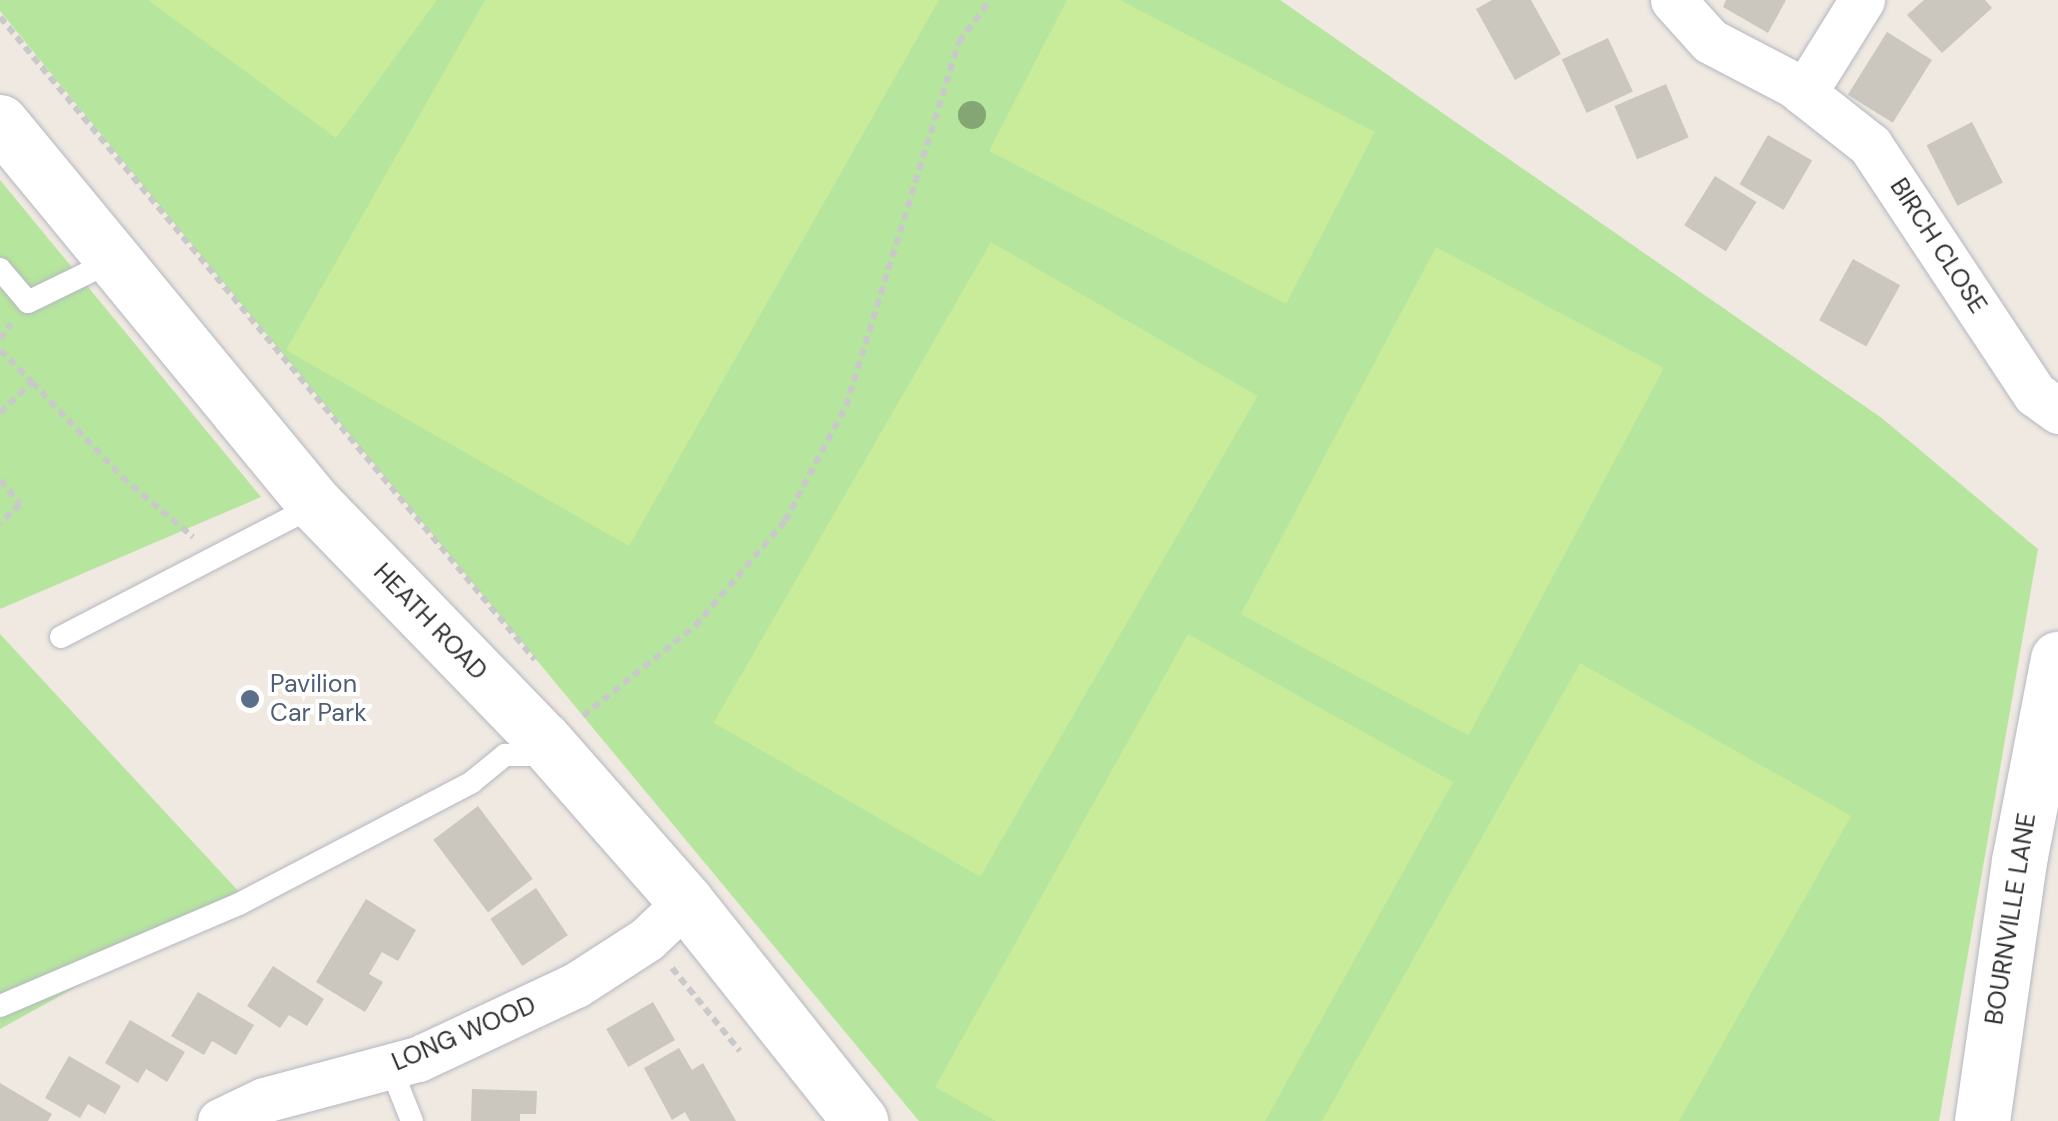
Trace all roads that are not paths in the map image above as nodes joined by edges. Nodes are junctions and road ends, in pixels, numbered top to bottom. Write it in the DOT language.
graph roads {
  1 [pos="1673,0"];
  2 [pos="1862,0"];
  3 [pos="1804,94"];
  4 [pos="0,122"];
  5 [pos="114,260"];
  6 [pos="0,269"];
  7 [pos="2058,410"];
  8 [pos="316,504"];
  9 [pos="62,638"];
  10 [pos="2058,659"];
  11 [pos="569,728"];
  12 [pos="686,902"];
  13 [pos="0,1006"];
  14 [pos="390,1066"];
  15 [pos="220,1121"];
  16 [pos="412,1121"];
  17 [pos="860,1121"];
  18 [pos="1982,1121"];
  1 -- 3 [label="street, BIRCH CLOSE"];
  2 -- 3 [label="street"];
  3 -- 7 [label="street, BIRCH CLOSE"];
  4 -- 5 [label="street, HEATH ROAD"];
  5 -- 6 [label="lane"];
  5 -- 8 [label="street, HEATH ROAD"];
  8 -- 9 [label="lane"];
  8 -- 11 [label="street, HEATH ROAD"];
  10 -- 18 [label="street, BOURNVILLE LANE"];
  11 -- 12 [label="street, HEATH ROAD"];
  11 -- 13 [label="lane"];
  12 -- 14 [label="street, LONG WOOD"];
  12 -- 17 [label="street, HEATH ROAD"];
  14 -- 15 [label="street, LONG WOOD"];
  14 -- 16 [label="lane"];
}
